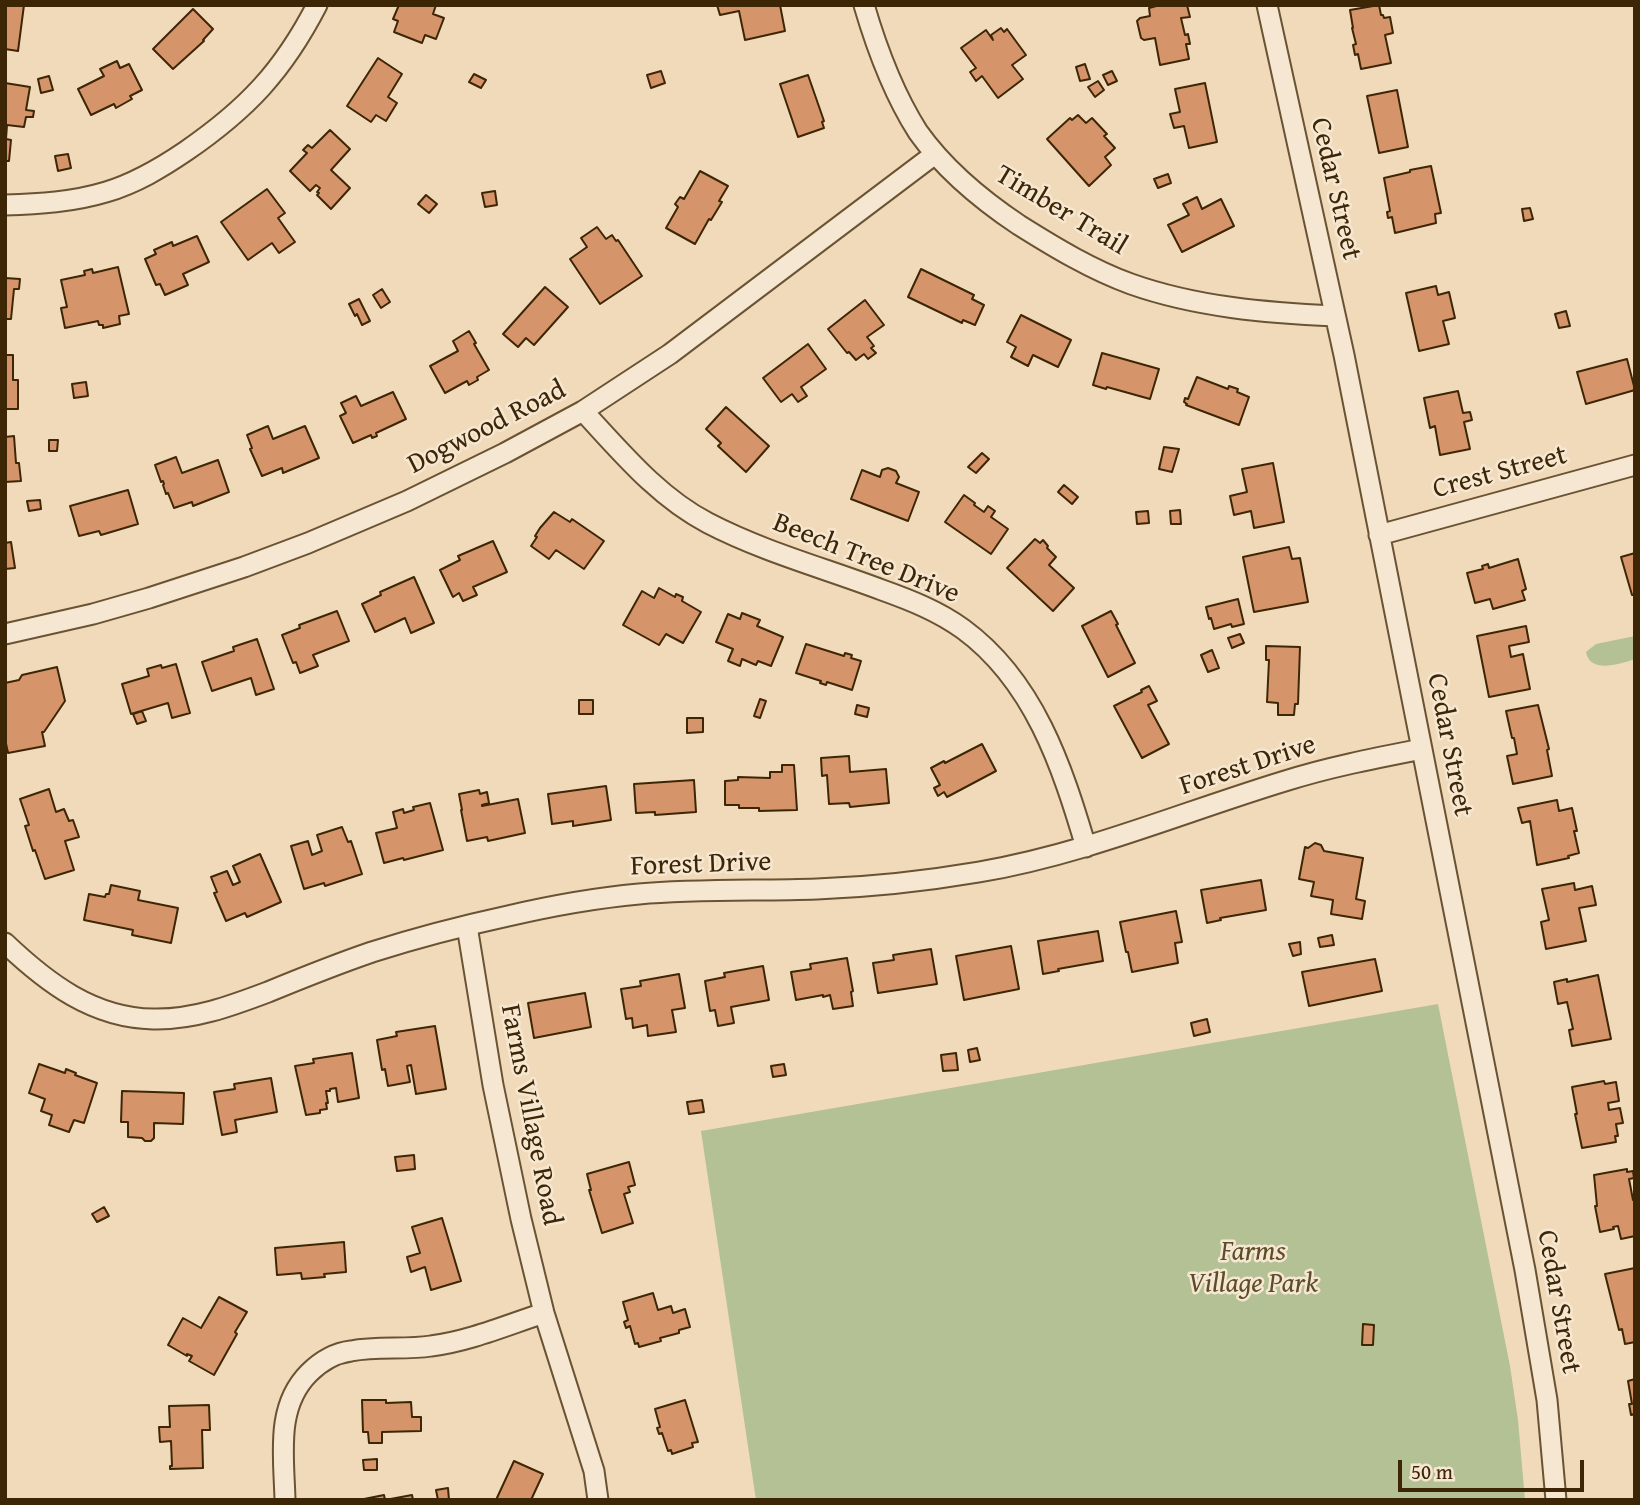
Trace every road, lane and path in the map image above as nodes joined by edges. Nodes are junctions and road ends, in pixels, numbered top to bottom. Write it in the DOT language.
graph roads {
  1 [pos="317,5"];
  2 [pos="864,5"];
  3 [pos="1267,5"];
  4 [pos="935,154"];
  5 [pos="5,205"];
  6 [pos="1335,316"];
  7 [pos="583,411"];
  8 [pos="1635,465"];
  9 [pos="1379,535"];
  10 [pos="5,634"];
  11 [pos="1422,749"];
  12 [pos="1086,846"];
  13 [pos="467,926"];
  14 [pos="5,943"];
  15 [pos="544,1313"];
  16 [pos="285,1500"];
  17 [pos="598,1500"];
  18 [pos="1556,1500"];
  1 -- 5 [label="street"];
  2 -- 4 [label="street, Timber Trail"];
  3 -- 6 [label="street, Cedar Street"];
  4 -- 6 [label="street, Timber Trail"];
  4 -- 7 [label="street, Dogwood Road"];
  6 -- 9 [label="street, Cedar Street"];
  7 -- 10 [label="street, Dogwood Road"];
  7 -- 12 [label="street, Beech Tree Drive"];
  8 -- 9 [label="street, Crest Street"];
  9 -- 11 [label="street, Cedar Street"];
  11 -- 12 [label="street, Forest Drive"];
  11 -- 18 [label="street, Cedar Street"];
  12 -- 13 [label="street, Forest Drive"];
  13 -- 14 [label="street, Forest Drive"];
  13 -- 15 [label="street, Farms Village Road"];
  15 -- 16 [label="street"];
  15 -- 17 [label="street, Farms Village Road"];
}
